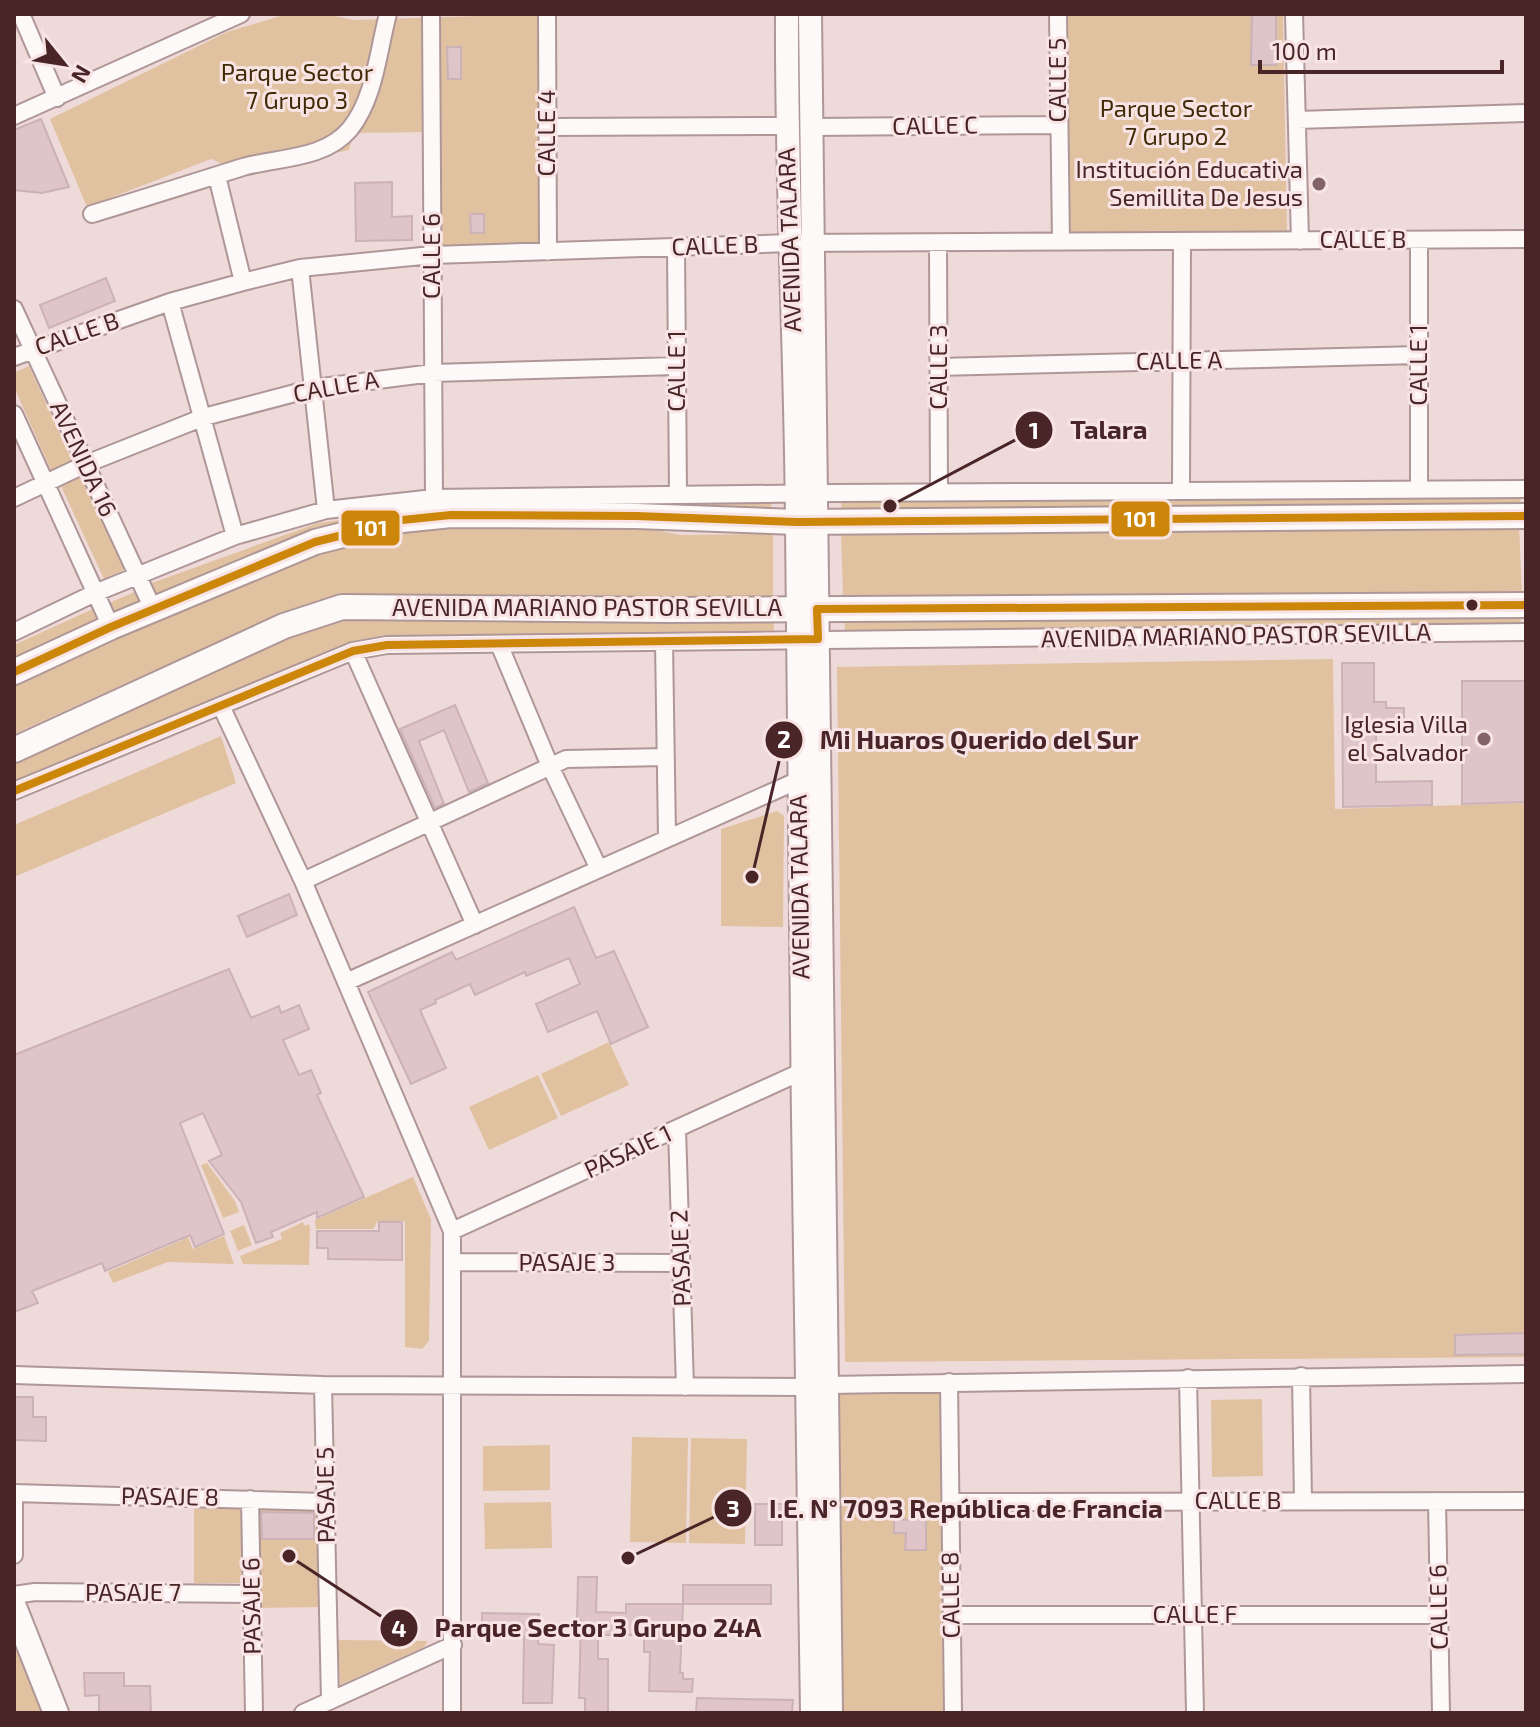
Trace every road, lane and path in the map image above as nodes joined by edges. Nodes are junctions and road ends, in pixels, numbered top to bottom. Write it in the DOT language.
graph roads {
  1 [pos="21,14"];
  2 [pos="241,14"];
  3 [pos="388,14"];
  4 [pos="431,14"];
  5 [pos="547,14"];
  6 [pos="787,14"];
  7 [pos="810,14"];
  8 [pos="1058,14"];
  9 [pos="1294,14"];
  10 [pos="57,98"];
  11 [pos="1526,113"];
  12 [pos="14,116"];
  13 [pos="1297,120"];
  14 [pos="1059,125"];
  15 [pos="787,126"];
  16 [pos="547,127"];
  17 [pos="812,127"];
  18 [pos="217,176"];
  19 [pos="92,214"];
  20 [pos="1526,239"];
  21 [pos="1419,240"];
  22 [pos="1182,241"];
  23 [pos="1300,241"];
  24 [pos="1061,242"];
  25 [pos="938,243"];
  26 [pos="802,244"];
  27 [pos="676,247"];
  28 [pos="548,252"];
  29 [pos="432,255"];
  30 [pos="300,268"];
  31 [pos="243,282"];
  32 [pos="170,302"];
  33 [pos="14,309"];
  34 [pos="33,349"];
  35 [pos="1419,355"];
  36 [pos="14,357"];
  37 [pos="1181,361"];
  38 [pos="676,366"];
  39 [pos="938,367"];
  40 [pos="433,373"];
  41 [pos="314,388"];
  42 [pos="14,414"];
  43 [pos="204,417"];
  44 [pos="86,464"];
  45 [pos="45,484"];
  46 [pos="1526,489"];
  47 [pos="1181,490"];
  48 [pos="1419,490"];
  49 [pos="939,492"];
  50 [pos="807,493"];
  51 [pos="678,495"];
  52 [pos="14,498"];
  53 [pos="434,498"];
  54 [pos="326,510"];
  55 [pos="1526,516"];
  56 [pos="808,522"];
  57 [pos="235,536"];
  58 [pos="138,576"];
  59 [pos="95,593"];
  60 [pos="1526,605"];
  61 [pos="153,609"];
  62 [pos="807,609"];
  63 [pos="111,627"];
  64 [pos="14,632"];
  65 [pos="1526,632"];
  66 [pos="807,639"];
  67 [pos="664,642"];
  68 [pos="499,644"];
  69 [pos="353,651"];
  70 [pos="14,672"];
  71 [pos="221,706"];
  72 [pos="14,750"];
  73 [pos="666,757"];
  74 [pos="550,766"];
  75 [pos="799,780"];
  76 [pos="14,791"];
  77 [pos="429,823"];
  78 [pos="667,838"];
  79 [pos="599,869"];
  80 [pos="303,881"];
  81 [pos="475,925"];
  82 [pos="346,982"];
  83 [pos="803,1071"];
  84 [pos="677,1129"];
  85 [pos="452,1231"];
  86 [pos="453,1262"];
  87 [pos="682,1263"];
  88 [pos="1526,1374"];
  89 [pos="14,1375"];
  90 [pos="1301,1376"];
  91 [pos="1188,1378"];
  92 [pos="949,1382"];
  93 [pos="323,1385"];
  94 [pos="816,1386"];
  95 [pos="454,1387"];
  96 [pos="685,1387"];
  97 [pos="14,1493"];
  98 [pos="250,1499"];
  99 [pos="1190,1501"];
  100 [pos="1303,1501"];
  101 [pos="1437,1501"];
  102 [pos="1526,1501"];
  103 [pos="326,1502"];
  104 [pos="950,1502"];
  105 [pos="14,1555"];
  106 [pos="252,1594"];
  107 [pos="14,1595"];
  108 [pos="14,1607"];
  109 [pos="951,1615"];
  110 [pos="1193,1615"];
  111 [pos="1439,1615"];
  112 [pos="453,1645"];
  113 [pos="330,1701"];
  114 [pos="56,1713"];
  115 [pos="254,1713"];
  116 [pos="303,1713"];
  117 [pos="452,1713"];
  118 [pos="812,1713"];
  119 [pos="831,1713"];
  120 [pos="953,1713"];
  121 [pos="1195,1713"];
  122 [pos="1441,1713"];
  1 -- 10 [label="street"];
  2 -- 10 [label="street"];
  3 -- 18 [label="street"];
  4 -- 29 [label="street, CALLE 6"];
  5 -- 16 [label="street, CALLE 4"];
  6 -- 15 [label="street, AVENIDA TALARA"];
  7 -- 17 [label="street, AVENIDA TALARA"];
  8 -- 14 [label="street, CALLE 5"];
  9 -- 13 [label="street"];
  10 -- 12 [label="street"];
  11 -- 13 [label="street"];
  13 -- 23 [label="street"];
  14 -- 17 [label="street, CALLE C"];
  14 -- 24 [label="street, CALLE 5"];
  15 -- 16 [label="street"];
  15 -- 26 [label="street, AVENIDA TALARA"];
  16 -- 28 [label="street, CALLE 4"];
  17 -- 26 [label="street, AVENIDA TALARA"];
  18 -- 19 [label="street"];
  18 -- 31 [label="street"];
  20 -- 21 [label="street, CALLE B"];
  21 -- 23 [label="street, CALLE B"];
  21 -- 35 [label="street, CALLE 1"];
  22 -- 23 [label="street, CALLE B"];
  22 -- 24 [label="street, CALLE B"];
  22 -- 37 [label="street"];
  24 -- 25 [label="street, CALLE B"];
  25 -- 26 [label="street, CALLE B"];
  25 -- 39 [label="street, CALLE 3"];
  26 -- 27 [label="street, CALLE B"];
  26 -- 50 [label="street, AVENIDA TALARA"];
  27 -- 28 [label="street, CALLE B"];
  27 -- 38 [label="street, CALLE 1"];
  28 -- 29 [label="street, CALLE B"];
  29 -- 30 [label="street, CALLE B"];
  29 -- 40 [label="street, CALLE 6"];
  30 -- 31 [label="street, CALLE B"];
  30 -- 41 [label="street"];
  31 -- 32 [label="street, CALLE B"];
  32 -- 34 [label="street, CALLE B"];
  32 -- 43 [label="street"];
  33 -- 34 [label="street, AVENIDA 16"];
  34 -- 36 [label="street, CALLE B"];
  34 -- 44 [label="street, AVENIDA 16"];
  35 -- 37 [label="street, CALLE A"];
  35 -- 48 [label="street, CALLE 1"];
  37 -- 39 [label="street, CALLE A"];
  37 -- 47 [label="street"];
  38 -- 40 [label="street, CALLE A"];
  38 -- 51 [label="street, CALLE 1"];
  39 -- 49 [label="street, CALLE 3"];
  40 -- 41 [label="street, CALLE A"];
  40 -- 53 [label="street, CALLE 6"];
  41 -- 43 [label="street, CALLE A"];
  41 -- 54 [label="street"];
  42 -- 45 [label="street, AVENIDA 16"];
  43 -- 44 [label="street, CALLE A"];
  43 -- 57 [label="street"];
  44 -- 45 [label="street, CALLE A"];
  44 -- 58 [label="street, AVENIDA 16"];
  45 -- 52 [label="street, CALLE A"];
  45 -- 59 [label="street, AVENIDA 16"];
  46 -- 48 [label="street"];
  47 -- 48 [label="street"];
  47 -- 49 [label="street"];
  49 -- 50 [label="street"];
  50 -- 51 [label="street"];
  50 -- 56 [label="street, AVENIDA TALARA"];
  51 -- 53 [label="street"];
  53 -- 54 [label="street"];
  54 -- 57 [label="street"];
  55 -- 56 [label="main road"];
  56 -- 61 [label="main road"];
  56 -- 62 [label="street, AVENIDA TALARA"];
  57 -- 58 [label="street"];
  58 -- 59 [label="street"];
  58 -- 61 [label="street, AVENIDA 16"];
  59 -- 63 [label="street, AVENIDA 16"];
  59 -- 64 [label="street"];
  60 -- 62 [label="main road, AVENIDA MARIANO PASTOR SEVILLA"];
  61 -- 63 [label="main road"];
  62 -- 66 [label="street, AVENIDA TALARA"];
  62 -- 72 [label="main road, AVENIDA MARIANO PASTOR SEVILLA"];
  63 -- 70 [label="main road"];
  65 -- 66 [label="street, AVENIDA MARIANO PASTOR SEVILLA"];
  66 -- 67 [label="street, AVENIDA MARIANO PASTOR SEVILLA"];
  66 -- 75 [label="street, AVENIDA TALARA"];
  66 -- 94 [label="street, AVENIDA TALARA"];
  67 -- 68 [label="street, AVENIDA MARIANO PASTOR SEVILLA"];
  67 -- 73 [label="street"];
  68 -- 69 [label="street, AVENIDA MARIANO PASTOR SEVILLA"];
  68 -- 74 [label="street"];
  69 -- 71 [label="street, AVENIDA MARIANO PASTOR SEVILLA"];
  69 -- 77 [label="street"];
  71 -- 76 [label="street, AVENIDA MARIANO PASTOR SEVILLA"];
  71 -- 80 [label="street"];
  73 -- 74 [label="street"];
  73 -- 78 [label="street"];
  74 -- 77 [label="street"];
  74 -- 79 [label="street"];
  75 -- 78 [label="street"];
  75 -- 83 [label="street, AVENIDA TALARA"];
  77 -- 80 [label="street"];
  77 -- 81 [label="street"];
  78 -- 79 [label="street"];
  79 -- 81 [label="street"];
  80 -- 82 [label="street"];
  81 -- 82 [label="street"];
  82 -- 85 [label="street"];
  83 -- 84 [label="street, PASAJE 1"];
  83 -- 94 [label="street, AVENIDA TALARA"];
  84 -- 85 [label="street, PASAJE 1"];
  84 -- 87 [label="street, PASAJE 2"];
  85 -- 86 [label="street"];
  86 -- 87 [label="street, PASAJE 3"];
  86 -- 95 [label="street"];
  87 -- 96 [label="street, PASAJE 2"];
  88 -- 90 [label="street"];
  89 -- 93 [label="street"];
  90 -- 91 [label="street"];
  90 -- 100 [label="street"];
  91 -- 92 [label="street"];
  91 -- 99 [label="street"];
  92 -- 94 [label="street"];
  92 -- 104 [label="street, CALLE 8"];
  93 -- 95 [label="street"];
  93 -- 103 [label="street, PASAJE 5"];
  94 -- 96 [label="street"];
  94 -- 118 [label="street, AVENIDA TALARA"];
  94 -- 119 [label="street, AVENIDA TALARA"];
  95 -- 96 [label="street"];
  95 -- 112 [label="street"];
  97 -- 98 [label="street, PASAJE 8"];
  97 -- 105 [label="street"];
  98 -- 103 [label="street, PASAJE 8"];
  98 -- 106 [label="street, PASAJE 6"];
  99 -- 100 [label="street, CALLE B"];
  99 -- 104 [label="street, CALLE B"];
  99 -- 110 [label="street"];
  100 -- 101 [label="street, CALLE B"];
  101 -- 102 [label="street, CALLE B"];
  101 -- 111 [label="street, CALLE 6"];
  103 -- 113 [label="street, PASAJE 5"];
  104 -- 109 [label="street, CALLE 8"];
  106 -- 107 [label="street, PASAJE 7"];
  106 -- 115 [label="street, PASAJE 6"];
  108 -- 114 [label="main road"];
  109 -- 110 [label="street, CALLE F"];
  109 -- 120 [label="street, CALLE 8"];
  110 -- 111 [label="street, CALLE F"];
  110 -- 121 [label="street"];
  111 -- 122 [label="street, CALLE 6"];
  112 -- 113 [label="street"];
  112 -- 117 [label="street"];
  113 -- 116 [label="street"];
}
